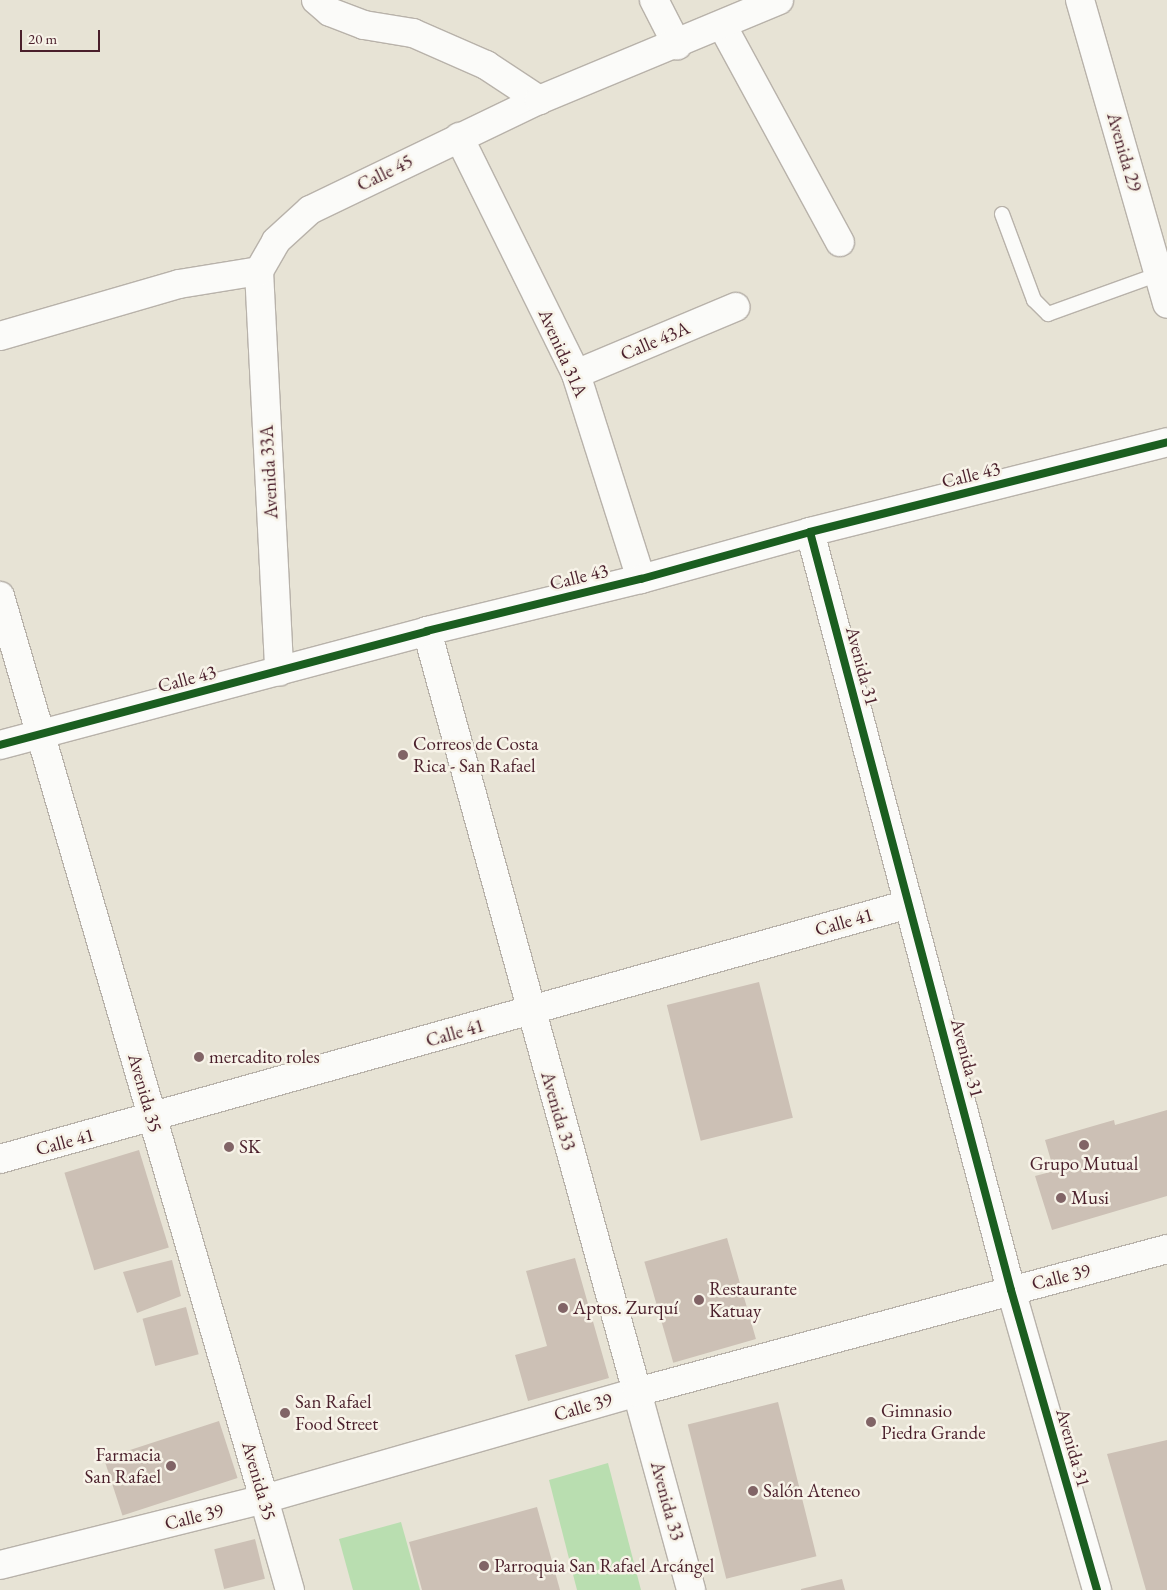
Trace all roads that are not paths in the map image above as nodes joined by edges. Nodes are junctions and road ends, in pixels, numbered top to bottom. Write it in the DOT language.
graph roads {
  1 [pos="316,0"];
  2 [pos="654,0"];
  3 [pos="779,0"];
  4 [pos="1080,0"];
  5 [pos="722,25"];
  6 [pos="678,44"];
  7 [pos="539,100"];
  8 [pos="459,137"];
  9 [pos="1002,214"];
  10 [pos="840,242"];
  11 [pos="259,271"];
  12 [pos="1159,274"];
  13 [pos="1167,304"];
  14 [pos="735,307"];
  15 [pos="0,336"];
  16 [pos="576,374"];
  17 [pos="1167,442"];
  18 [pos="810,532"];
  19 [pos="641,579"];
  20 [pos="0,596"];
  21 [pos="427,631"];
  22 [pos="279,672"];
  23 [pos="42,734"];
  24 [pos="0,745"];
  25 [pos="909,904"];
  26 [pos="530,1011"];
  27 [pos="152,1118"];
  28 [pos="0,1159"];
  29 [pos="1167,1249"];
  30 [pos="1011,1290"];
  31 [pos="637,1392"];
  32 [pos="264,1499"];
  33 [pos="0,1565"];
  34 [pos="290,1590"];
  35 [pos="691,1590"];
  36 [pos="1097,1590"];
  1 -- 7 [label="street"];
  2 -- 6 [label="street"];
  3 -- 5 [label="street, Calle 45"];
  4 -- 12 [label="street, Avenida 29"];
  5 -- 6 [label="street, Calle 45"];
  5 -- 10 [label="street"];
  6 -- 7 [label="street, Calle 45"];
  7 -- 8 [label="street, Calle 45"];
  8 -- 11 [label="street, Calle 45"];
  8 -- 16 [label="street, Avenida 31A"];
  9 -- 12 [label="lane"];
  11 -- 15 [label="street"];
  11 -- 22 [label="street, Avenida 33A"];
  12 -- 13 [label="street, Avenida 29"];
  14 -- 16 [label="street, Calle 43A"];
  16 -- 19 [label="street, Avenida 31A"];
  17 -- 18 [label="street, Calle 43"];
  18 -- 19 [label="street, Calle 43"];
  18 -- 25 [label="street, Avenida 31"];
  19 -- 21 [label="street, Calle 43"];
  20 -- 23 [label="street, Avenida 35"];
  21 -- 22 [label="street, Calle 43"];
  21 -- 26 [label="street, Avenida 33"];
  22 -- 23 [label="street, Calle 43"];
  23 -- 24 [label="street, Calle 43"];
  23 -- 27 [label="street, Avenida 35"];
  25 -- 26 [label="street, Calle 41"];
  25 -- 30 [label="street, Avenida 31"];
  26 -- 27 [label="street, Calle 41"];
  26 -- 31 [label="street, Avenida 33"];
  27 -- 28 [label="street, Calle 41"];
  27 -- 32 [label="street, Avenida 35"];
  29 -- 30 [label="street, Calle 39"];
  30 -- 31 [label="street, Calle 39"];
  30 -- 36 [label="street, Avenida 31"];
  31 -- 32 [label="street, Calle 39"];
  31 -- 35 [label="street, Avenida 33"];
  32 -- 33 [label="street, Calle 39"];
  32 -- 34 [label="street, Avenida 35"];
}
